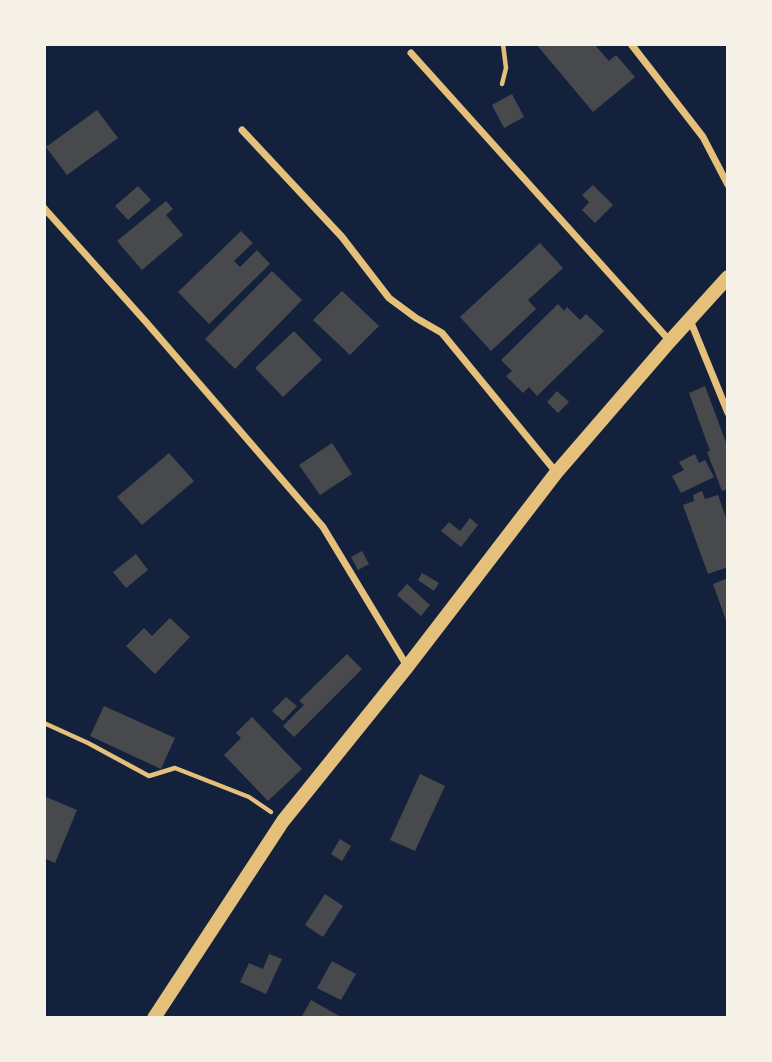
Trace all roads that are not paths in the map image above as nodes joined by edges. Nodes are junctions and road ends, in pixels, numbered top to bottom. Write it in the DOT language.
graph roads {
  1 [pos="631,44"];
  2 [pos="411,52"];
  3 [pos="242,130"];
  4 [pos="728,186"];
  5 [pos="44,208"];
  6 [pos="728,277"];
  7 [pos="690,320"];
  8 [pos="670,341"];
  9 [pos="728,413"];
  10 [pos="556,473"];
  11 [pos="407,667"];
  12 [pos="154,1018"];
  1 -- 4 [label="street"];
  2 -- 8 [label="street"];
  3 -- 10 [label="street"];
  5 -- 11 [label="street"];
  6 -- 7 [label="main road"];
  7 -- 8 [label="main road"];
  7 -- 9 [label="street"];
  8 -- 10 [label="main road"];
  10 -- 11 [label="main road"];
  11 -- 12 [label="main road"];
}
